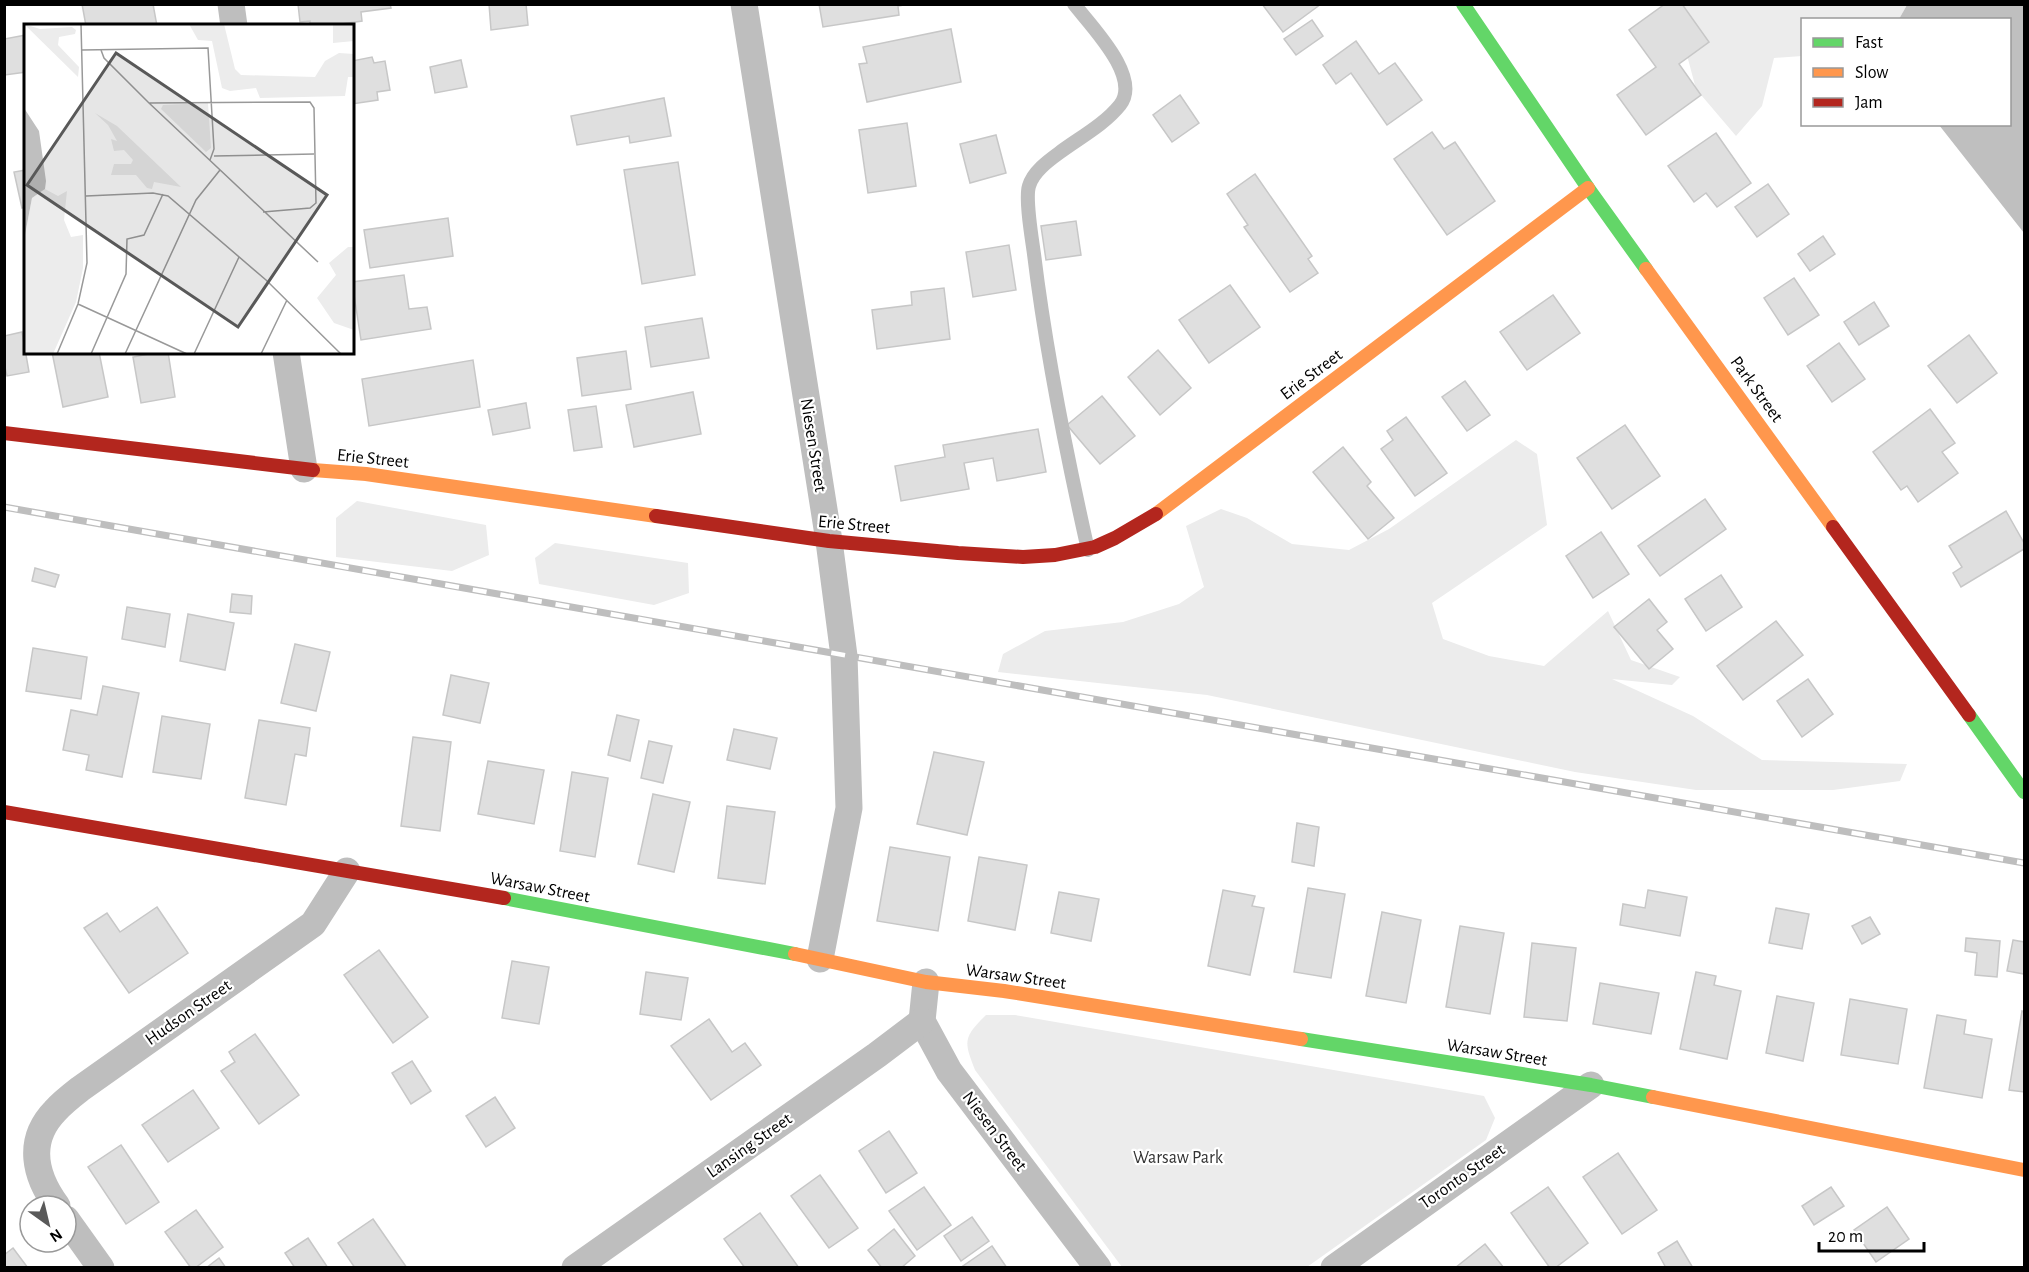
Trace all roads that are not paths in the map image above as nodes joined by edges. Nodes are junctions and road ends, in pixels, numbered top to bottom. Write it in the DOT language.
graph roads {
  1 [pos="231,4"];
  2 [pos="744,4"];
  3 [pos="1074,4"];
  4 [pos="1463,4"];
  5 [pos="234,24"];
  6 [pos="1588,188"];
  7 [pos="286,354"];
  8 [pos="4,433"];
  9 [pos="304,469"];
  10 [pos="829,541"];
  11 [pos="1088,550"];
  12 [pos="2025,792"];
  13 [pos="4,812"];
  14 [pos="347,871"];
  15 [pos="820,959"];
  16 [pos="926,982"];
  17 [pos="922,1022"];
  18 [pos="1591,1085"];
  19 [pos="2025,1170"];
  20 [pos="49,1194"];
  21 [pos="78,1236"];
  22 [pos="101,1268"];
  23 [pos="575,1268"];
  24 [pos="1098,1268"];
  25 [pos="1334,1268"];
  1 -- 5 [label="street"];
  2 -- 10 [label="street, Niesen Street"];
  3 -- 11 [label="lane"];
  4 -- 6 [label="street, Park Street"];
  6 -- 11 [label="street, Erie Street"];
  6 -- 12 [label="street, Park Street"];
  7 -- 9 [label="street"];
  8 -- 9 [label="street, Erie Street"];
  9 -- 10 [label="street, Erie Street"];
  10 -- 11 [label="street, Erie Street"];
  10 -- 15 [label="street, Niesen Street"];
  13 -- 14 [label="street, Warsaw Street"];
  14 -- 15 [label="street, Warsaw Street"];
  14 -- 20 [label="street, Hudson Street"];
  15 -- 16 [label="street, Warsaw Street"];
  16 -- 17 [label="street"];
  16 -- 18 [label="street, Warsaw Street"];
  17 -- 23 [label="street, Lansing Street"];
  17 -- 24 [label="street, Niesen Street"];
  18 -- 19 [label="street, Warsaw Street"];
  18 -- 25 [label="street, Toronto Street"];
  21 -- 22 [label="street"];
}
